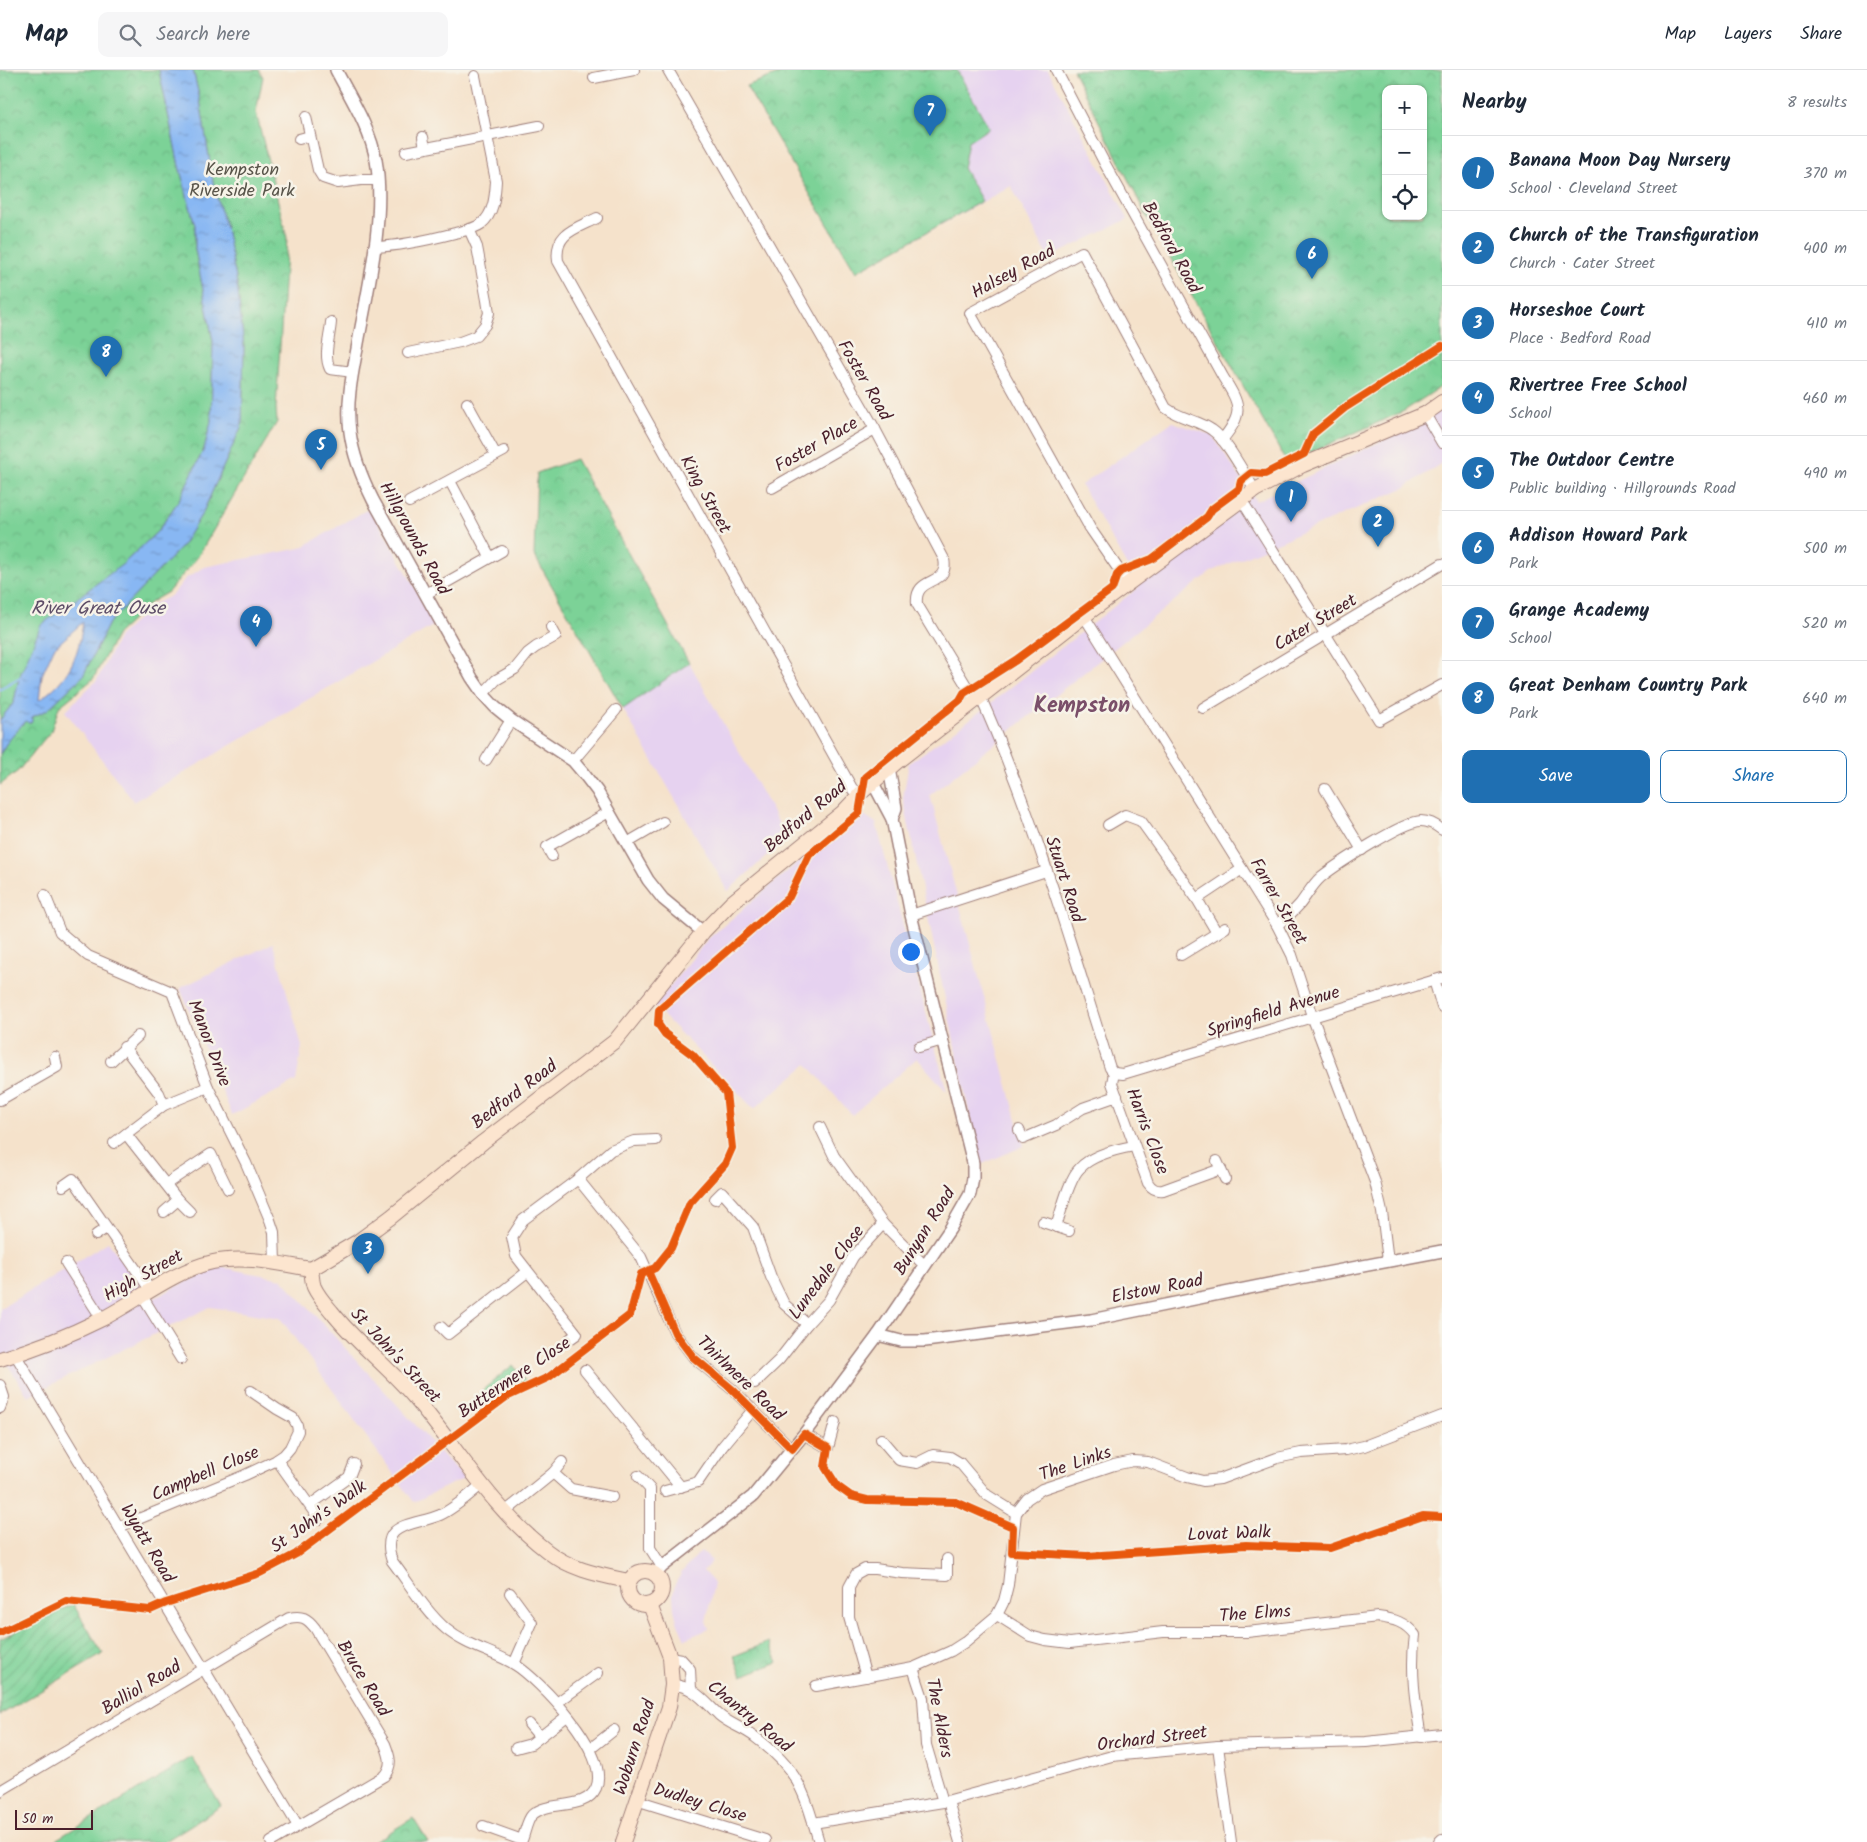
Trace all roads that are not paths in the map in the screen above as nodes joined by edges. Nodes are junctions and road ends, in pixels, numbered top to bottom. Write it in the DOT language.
graph roads {
  1 [pos="336,70"];
  2 [pos="634,70"];
  3 [pos="668,70"];
  4 [pos="1056,70"];
  5 [pos="475,76"];
  6 [pos="594,78"];
  7 [pos="306,116"];
  8 [pos="539,126"];
  9 [pos="310,136"];
  10 [pos="486,136"];
  11 [pos="423,137"];
  12 [pos="299,139"];
  13 [pos="425,148"];
  14 [pos="406,152"];
  15 [pos="378,180"];
  16 [pos="596,218"];
  17 [pos="469,229"];
  18 [pos="374,247"];
  19 [pos="331,322"];
  20 [pos="408,353"];
  21 [pos="353,372"];
  22 [pos="1442,402"];
  23 [pos="467,404"];
  24 [pos="1425,414"];
  25 [pos="875,429"];
  26 [pos="1222,440"];
  27 [pos="1442,443"];
  28 [pos="450,481"];
  29 [pos="772,488"];
  30 [pos="1255,490"];
  31 [pos="1241,499"];
  32 [pos="409,502"];
  33 [pos="502,550"];
  34 [pos="490,557"];
  35 [pos="1442,564"];
  36 [pos="1128,583"];
  37 [pos="426,594"];
  38 [pos="1084,616"];
  39 [pos="551,627"];
  40 [pos="1325,635"];
  41 [pos="1442,685"];
  42 [pos="483,694"];
  43 [pos="977,698"];
  44 [pos="1203,708"];
  45 [pos="616,710"];
  46 [pos="511,720"];
  47 [pos="486,760"];
  48 [pos="573,761"];
  49 [pos="889,768"];
  50 [pos="874,783"];
  51 [pos="1325,788"];
  52 [pos="862,792"];
  53 [pos="608,812"];
  54 [pos="892,819"];
  55 [pos="663,822"];
  56 [pos="1108,825"];
  57 [pos="1442,830"];
  58 [pos="627,843"];
  59 [pos="1362,850"];
  60 [pos="552,856"];
  61 [pos="1242,870"];
  62 [pos="1046,871"];
  63 [pos="45,895"];
  64 [pos="1197,899"];
  65 [pos="911,915"];
  66 [pos="1278,925"];
  67 [pos="703,932"];
  68 [pos="1181,955"];
  69 [pos="1438,979"];
  70 [pos="1442,1007"];
  71 [pos="1312,1016"];
  72 [pos="138,1036"];
  73 [pos="943,1040"];
  74 [pos="124,1048"];
  75 [pos="919,1048"];
  76 [pos="55,1058"];
  77 [pos="111,1061"];
  78 [pos="1114,1073"];
  79 [pos="208,1087"];
  80 [pos="1117,1096"];
  81 [pos="0,1100"];
  82 [pos="164,1105"];
  83 [pos="820,1127"];
  84 [pos="1019,1130"];
  85 [pos="126,1134"];
  86 [pos="656,1140"];
  87 [pos="114,1143"];
  88 [pos="1134,1146"];
  89 [pos="1221,1170"];
  90 [pos="578,1179"];
  91 [pos="166,1184"];
  92 [pos="63,1186"];
  93 [pos="228,1189"];
  94 [pos="715,1199"];
  95 [pos="178,1200"];
  96 [pos="164,1212"];
  97 [pos="190,1212"];
  98 [pos="1043,1222"];
  99 [pos="883,1224"];
  100 [pos="1056,1227"];
  101 [pos="106,1228"];
  102 [pos="1069,1231"];
  103 [pos="96,1235"];
  104 [pos="1442,1252"];
  105 [pos="1388,1261"];
  106 [pos="274,1263"];
  107 [pos="66,1264"];
  108 [pos="925,1266"];
  109 [pos="311,1269"];
  110 [pos="527,1272"];
  111 [pos="146,1293"];
  112 [pos="102,1319"];
  113 [pos="807,1324"];
  114 [pos="440,1327"];
  115 [pos="878,1335"];
  116 [pos="570,1339"];
  117 [pos="15,1354"];
  118 [pos="0,1359"];
  119 [pos="181,1359"];
  120 [pos="585,1370"];
  121 [pos="754,1383"];
  122 [pos="0,1384"];
  123 [pos="251,1391"];
  124 [pos="0,1408"];
  125 [pos="752,1411"];
  126 [pos="1442,1416"];
  127 [pos="835,1422"];
  128 [pos="804,1434"];
  129 [pos="882,1439"];
  130 [pos="792,1449"];
  131 [pos="276,1461"];
  132 [pos="562,1462"];
  133 [pos="354,1464"];
  134 [pos="554,1473"];
  135 [pos="638,1476"];
  136 [pos="481,1485"];
  137 [pos="681,1487"];
  138 [pos="665,1491"];
  139 [pos="612,1497"];
  140 [pos="310,1505"];
  141 [pos="505,1512"];
  142 [pos="1016,1513"];
  143 [pos="319,1520"];
  144 [pos="119,1526"];
  145 [pos="947,1559"];
  146 [pos="659,1570"];
  147 [pos="628,1581"];
  148 [pos="510,1593"];
  149 [pos="650,1605"];
  150 [pos="997,1615"];
  151 [pos="300,1616"];
  152 [pos="670,1658"];
  153 [pos="514,1664"];
  154 [pos="204,1668"];
  155 [pos="913,1668"];
  156 [pos="598,1672"];
  157 [pos="866,1677"];
  158 [pos="672,1685"];
  159 [pos="816,1686"];
  160 [pos="691,1690"];
  161 [pos="558,1702"];
  162 [pos="568,1716"];
  163 [pos="529,1724"];
  164 [pos="614,1730"];
  165 [pos="1442,1734"];
  166 [pos="1421,1736"];
  167 [pos="540,1737"];
  168 [pos="1218,1746"];
  169 [pos="516,1748"];
  170 [pos="590,1749"];
  171 [pos="0,1791"];
  172 [pos="636,1800"];
  173 [pos="945,1802"];
  174 [pos="813,1823"];
  175 [pos="298,1826"];
  176 [pos="483,1826"];
  177 [pos="759,1834"];
  178 [pos="1442,1838"];
  179 [pos="271,1842"];
  180 [pos="623,1842"];
  181 [pos="819,1842"];
  182 [pos="960,1842"];
  183 [pos="1231,1842"];
  184 [pos="1439,1842"];
  1 -- 15 [label="street, Hillgrounds Road"];
  2 -- 6 [label="street"];
  3 -- 25 [label="street, Foster Road"];
  4 -- 26 [label="street, Bedford Road"];
  5 -- 10 [label="street"];
  7 -- 9 [label="street"];
  8 -- 10 [label="street"];
  9 -- 12 [label="street"];
  9 -- 15 [label="street"];
  10 -- 13 [label="street"];
  10 -- 17 [label="street"];
  11 -- 13 [label="street"];
  13 -- 14 [label="street"];
  15 -- 18 [label="street, Hillgrounds Road"];
  16 -- 52 [label="street, King Street"];
  17 -- 18 [label="street"];
  17 -- 20 [label="street"];
  18 -- 21 [label="street, Hillgrounds Road"];
  19 -- 21 [label="street"];
  21 -- 37 [label="street, Hillgrounds Road"];
  22 -- 24 [label="main road, Bedford Road"];
  23 -- 28 [label="street"];
  24 -- 27 [label="street"];
  24 -- 30 [label="main road, Bedford Road"];
  25 -- 29 [label="street, Foster Place"];
  25 -- 43 [label="street, Foster Road"];
  26 -- 30 [label="street, Halsey Road"];
  26 -- 36 [label="street, Halsey Road"];
  28 -- 32 [label="street"];
  28 -- 34 [label="street"];
  30 -- 31 [label="main road, Bedford Road"];
  31 -- 36 [label="main road, Bedford Road"];
  31 -- 40 [label="street"];
  33 -- 34 [label="street"];
  34 -- 37 [label="street"];
  35 -- 40 [label="street, Cater Street"];
  36 -- 38 [label="main road, Bedford Road"];
  37 -- 42 [label="street, Hillgrounds Road"];
  38 -- 43 [label="main road, Bedford Road"];
  38 -- 61 [label="street, Farrer Street"];
  39 -- 42 [label="street"];
  40 -- 41 [label="street"];
  40 -- 44 [label="street, Cater Street"];
  42 -- 46 [label="street, Hillgrounds Road"];
  43 -- 49 [label="main road, Bedford Road"];
  43 -- 62 [label="street, Stuart Road"];
  45 -- 48 [label="street"];
  46 -- 47 [label="street"];
  46 -- 48 [label="street, Hillgrounds Road"];
  48 -- 53 [label="street, Hillgrounds Road"];
  49 -- 50 [label="main road, Bedford Road"];
  49 -- 54 [label="street, Bunyan Road"];
  50 -- 52 [label="main road, Bedford Road"];
  50 -- 54 [label="street, Bunyan Road"];
  51 -- 59 [label="street"];
  52 -- 67 [label="main road, Bedford Road"];
  53 -- 58 [label="street, Hillgrounds Road"];
  53 -- 60 [label="street"];
  54 -- 65 [label="street, Bunyan Road"];
  55 -- 58 [label="street"];
  56 -- 64 [label="street"];
  57 -- 59 [label="street"];
  58 -- 67 [label="street, Hillgrounds Road"];
  59 -- 66 [label="street"];
  61 -- 64 [label="street"];
  61 -- 66 [label="street, Farrer Street"];
  62 -- 65 [label="street"];
  62 -- 78 [label="street, Stuart Road"];
  63 -- 79 [label="street, Manor Drive"];
  64 -- 68 [label="street"];
  65 -- 73 [label="street, Bunyan Road"];
  66 -- 71 [label="street, Farrer Street"];
  67 -- 109 [label="main road, Bedford Road"];
  69 -- 70 [label="street"];
  69 -- 71 [label="street, Springfield Avenue"];
  71 -- 78 [label="street, Springfield Avenue"];
  71 -- 105 [label="street, Farrer Street"];
  72 -- 74 [label="street"];
  73 -- 75 [label="street"];
  73 -- 108 [label="street, Bunyan Road"];
  74 -- 77 [label="street"];
  74 -- 82 [label="street"];
  76 -- 81 [label="street"];
  78 -- 80 [label="street, Harris Close"];
  79 -- 82 [label="street"];
  79 -- 106 [label="street, Manor Drive"];
  80 -- 84 [label="street"];
  80 -- 88 [label="street, Harris Close"];
  82 -- 85 [label="street"];
  83 -- 99 [label="street"];
  85 -- 87 [label="street"];
  85 -- 91 [label="street"];
  86 -- 90 [label="street"];
  88 -- 89 [label="street, Harris Close"];
  88 -- 100 [label="street"];
  90 -- 110 [label="street"];
  90 -- 125 [label="street, Thirlmere Road"];
  91 -- 93 [label="street"];
  91 -- 95 [label="street"];
  92 -- 101 [label="street"];
  94 -- 113 [label="street"];
  95 -- 96 [label="street"];
  95 -- 97 [label="street"];
  98 -- 100 [label="street"];
  99 -- 108 [label="street"];
  99 -- 113 [label="street, Lunedale Close"];
  100 -- 102 [label="street"];
  101 -- 103 [label="street"];
  101 -- 111 [label="street"];
  104 -- 105 [label="street, Elstow Road"];
  105 -- 115 [label="street, Elstow Road"];
  106 -- 109 [label="main road, High Street"];
  106 -- 111 [label="main road, High Street"];
  107 -- 112 [label="street"];
  108 -- 115 [label="street, Bunyan Road"];
  109 -- 136 [label="main road, St John's Street"];
  110 -- 114 [label="street"];
  110 -- 116 [label="street"];
  111 -- 112 [label="main road, High Street"];
  111 -- 119 [label="street"];
  112 -- 117 [label="main road, High Street"];
  113 -- 121 [label="street, Lunedale Close"];
  115 -- 128 [label="street, Bunyan Road"];
  117 -- 118 [label="main road, High Street"];
  117 -- 144 [label="street, Wyatt Road"];
  120 -- 137 [label="street, Buttermere Close"];
  122 -- 124 [label="street"];
  123 -- 131 [label="street"];
  125 -- 130 [label="street, Thirlmere Road"];
  125 -- 137 [label="street"];
  126 -- 142 [label="street, The Links"];
  127 -- 128 [label="street"];
  128 -- 130 [label="street, Bunyan Road"];
  129 -- 142 [label="street"];
  130 -- 146 [label="street, Bunyan Road"];
  131 -- 140 [label="street"];
  131 -- 144 [label="street, Campbell Close"];
  132 -- 134 [label="street"];
  133 -- 140 [label="street"];
  134 -- 139 [label="street"];
  134 -- 141 [label="street"];
  135 -- 146 [label="street"];
  136 -- 141 [label="main road, St John's Street"];
  136 -- 153 [label="street"];
  137 -- 138 [label="street"];
  140 -- 143 [label="street"];
  141 -- 147 [label="main road, St John's Street"];
  142 -- 150 [label="street"];
  144 -- 154 [label="street, Wyatt Road"];
  145 -- 157 [label="street"];
  146 -- 147 [label="main road"];
  146 -- 149 [label="main road"];
  147 -- 149 [label="main road"];
  148 -- 153 [label="street"];
  149 -- 152 [label="main road, Woburn Road"];
  150 -- 155 [label="street"];
  150 -- 166 [label="street, The Elms"];
  151 -- 154 [label="street, Balliol Road"];
  151 -- 175 [label="street, Bruce Road"];
  152 -- 158 [label="main road, Woburn Road"];
  152 -- 160 [label="street"];
  153 -- 161 [label="street"];
  154 -- 171 [label="street, Balliol Road"];
  154 -- 175 [label="street, Wyatt Road"];
  155 -- 157 [label="street"];
  155 -- 173 [label="street, The Alders"];
  156 -- 161 [label="street"];
  157 -- 159 [label="street"];
  158 -- 160 [label="street, Chantry Road"];
  158 -- 172 [label="main road, Woburn Road"];
  160 -- 174 [label="street, Chantry Road"];
  161 -- 162 [label="street"];
  162 -- 167 [label="street"];
  162 -- 170 [label="street"];
  163 -- 167 [label="street"];
  164 -- 170 [label="street"];
  165 -- 166 [label="street, Orchard Street"];
  166 -- 168 [label="street, Orchard Street"];
  167 -- 169 [label="street"];
  168 -- 173 [label="street, Orchard Street"];
  168 -- 183 [label="street"];
  170 -- 176 [label="street"];
  172 -- 177 [label="street, Dudley Close"];
  172 -- 180 [label="main road, Woburn Road"];
  173 -- 174 [label="street, Orchard Street"];
  173 -- 182 [label="street, The Alders"];
  174 -- 181 [label="street, Chantry Road"];
  175 -- 179 [label="street"];
  178 -- 184 [label="street"];
}
